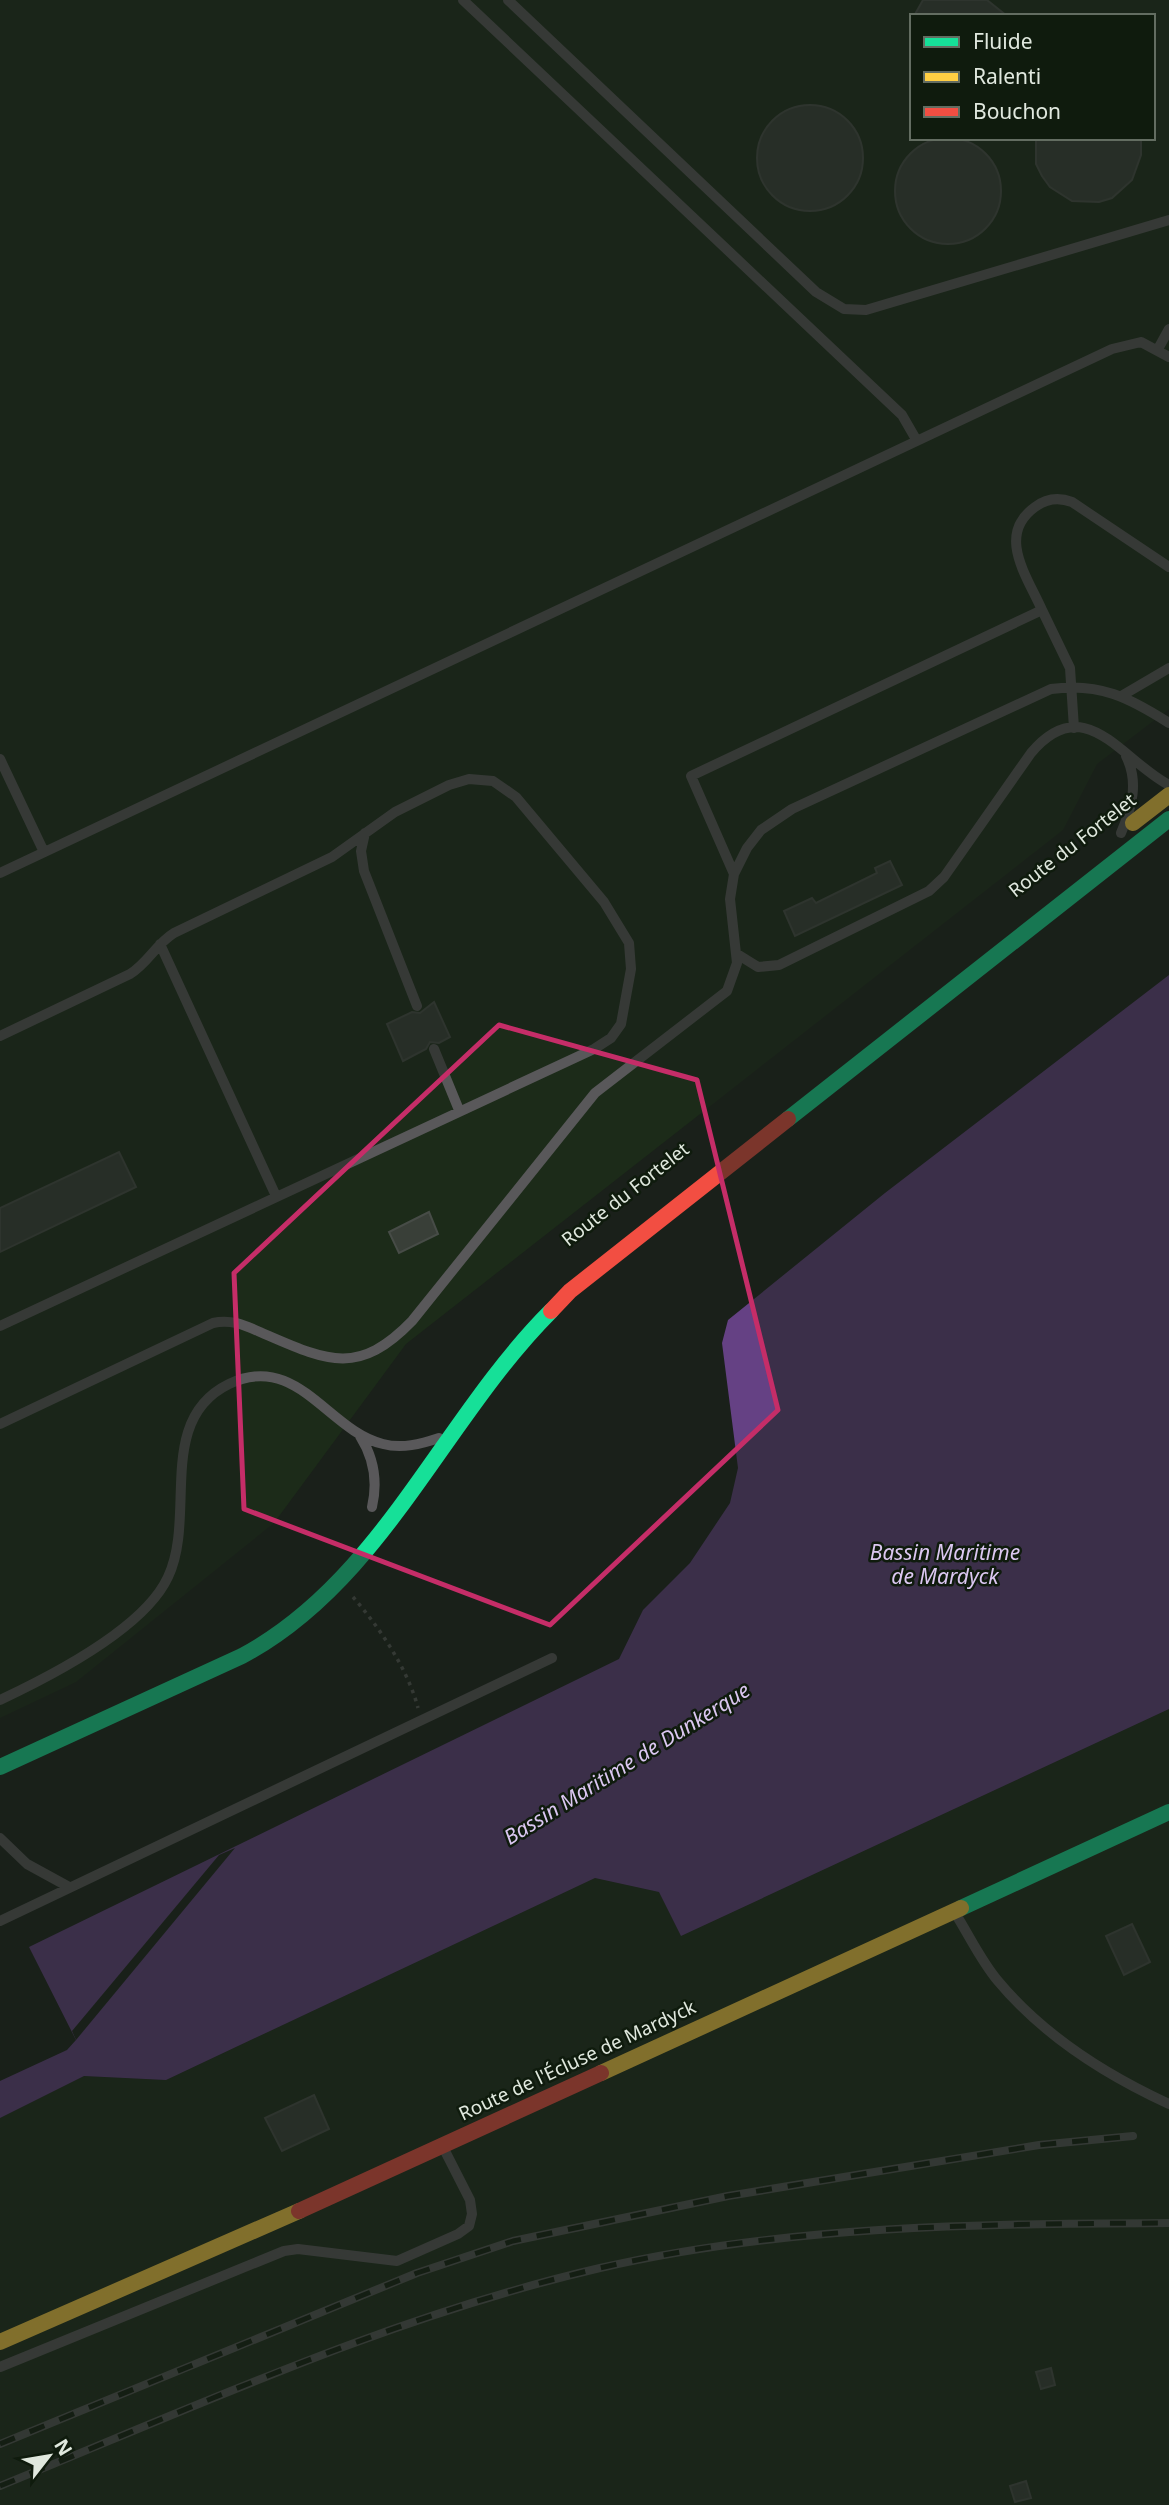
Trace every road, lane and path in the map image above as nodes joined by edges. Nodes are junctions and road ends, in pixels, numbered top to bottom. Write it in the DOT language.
graph roads {
  1 [pos="463,0"];
  2 [pos="508,0"];
  3 [pos="1169,220"];
  4 [pos="1169,329"];
  5 [pos="1158,349"];
  6 [pos="1169,357"];
  7 [pos="917,441"];
  8 [pos="1169,567"];
  9 [pos="1042,610"];
  10 [pos="1169,668"];
  11 [pos="1073,686"];
  12 [pos="1123,695"];
  13 [pos="1167,722"];
  14 [pos="1074,728"];
  15 [pos="1123,750"];
  16 [pos="0,759"];
  17 [pos="1169,785"];
  18 [pos="1169,795"];
  19 [pos="1169,819"];
  20 [pos="365,833"];
  21 [pos="1115,837"];
  22 [pos="44,852"];
  23 [pos="0,873"];
  24 [pos="734,874"];
  25 [pos="160,944"];
  26 [pos="737,954"];
  27 [pos="417,1006"];
  28 [pos="0,1036"];
  29 [pos="434,1049"];
  30 [pos="459,1110"];
  31 [pos="276,1196"];
  32 [pos="0,1326"];
  33 [pos="435,1422"];
  34 [pos="0,1424"];
  35 [pos="454,1429"];
  36 [pos="358,1433"];
  37 [pos="418,1444"];
  38 [pos="368,1512"];
  39 [pos="338,1580"];
  40 [pos="307,1587"];
  41 [pos="552,1658"];
  42 [pos="171,1688"];
  43 [pos="0,1700"];
  44 [pos="420,1722"];
  45 [pos="0,1767"];
  46 [pos="1169,1812"];
  47 [pos="0,1838"];
  48 [pos="69,1887"];
  49 [pos="953,1910"];
  50 [pos="0,1921"];
  51 [pos="1169,2104"];
  52 [pos="443,2145"];
  53 [pos="0,2342"];
  54 [pos="0,2367"];
  1 -- 7 [label="lane"];
  2 -- 3 [label="lane"];
  4 -- 5 [label="lane"];
  5 -- 6 [label="lane"];
  5 -- 7 [label="lane"];
  7 -- 22 [label="lane"];
  8 -- 9 [label="lane"];
  9 -- 11 [label="lane"];
  9 -- 24 [label="lane"];
  10 -- 12 [label="lane"];
  11 -- 12 [label="lane"];
  11 -- 14 [label="lane"];
  11 -- 24 [label="lane"];
  12 -- 13 [label="lane"];
  14 -- 15 [label="lane"];
  14 -- 26 [label="lane"];
  15 -- 17 [label="lane"];
  15 -- 21 [label="lane"];
  16 -- 22 [label="lane"];
  18 -- 21 [label="main road, Route du Fortelet"];
  19 -- 35 [label="main road, Route du Fortelet"];
  20 -- 25 [label="lane"];
  20 -- 27 [label="lane"];
  20 -- 30 [label="lane"];
  22 -- 23 [label="lane"];
  24 -- 26 [label="lane"];
  25 -- 28 [label="lane"];
  25 -- 31 [label="lane"];
  26 -- 34 [label="lane"];
  29 -- 30 [label="lane"];
  30 -- 31 [label="lane"];
  31 -- 32 [label="lane"];
  33 -- 37 [label="main road"];
  35 -- 37 [label="lane"];
  35 -- 39 [label="main road, Route du Fortelet"];
  36 -- 37 [label="lane"];
  36 -- 38 [label="lane"];
  36 -- 43 [label="lane"];
  37 -- 38 [label="main road"];
  39 -- 42 [label="main road, Route du Fortelet"];
  39 -- 44 [label="path"];
  40 -- 42 [label="main road, Route du Fortelet"];
  41 -- 44 [label="lane"];
  42 -- 45 [label="main road, Route du Fortelet"];
  44 -- 48 [label="lane"];
  46 -- 49 [label="main road, Route de l'Écluse de Mardyck"];
  47 -- 48 [label="lane"];
  48 -- 50 [label="lane"];
  49 -- 51 [label="lane"];
  49 -- 52 [label="main road, Route de l'Écluse de Mardyck"];
  52 -- 53 [label="main road, Route de l'Écluse de Mardyck"];
  52 -- 54 [label="lane"];
}
